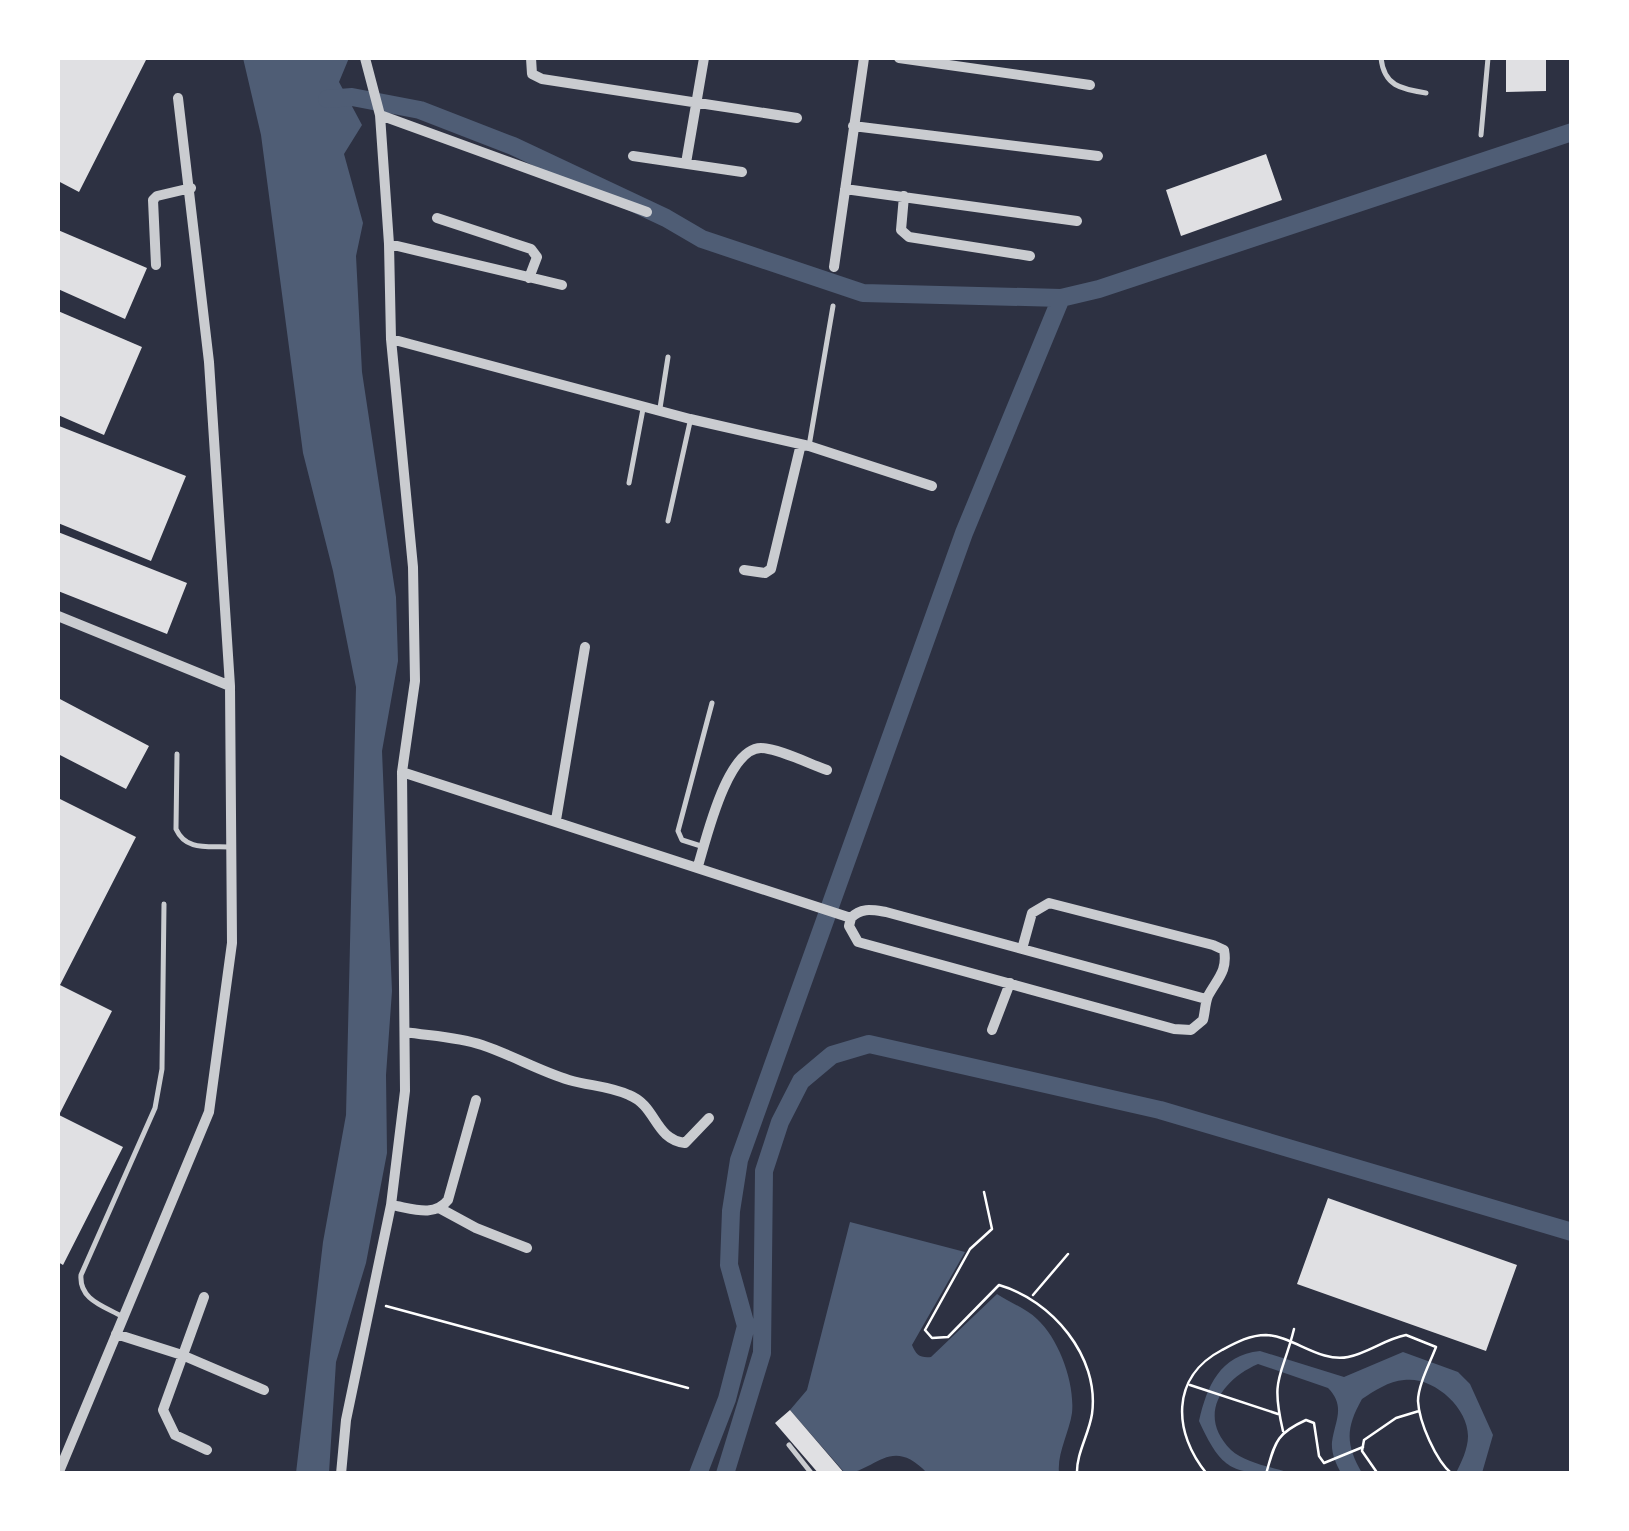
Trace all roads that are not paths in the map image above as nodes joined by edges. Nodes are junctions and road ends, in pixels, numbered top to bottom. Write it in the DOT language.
graph roads {
  1 [pos="365,58"];
  2 [pos="532,58"];
  3 [pos="704,58"];
  4 [pos="864,58"];
  5 [pos="899,58"];
  6 [pos="1381,58"];
  7 [pos="1488,58"];
  8 [pos="1090,85"];
  9 [pos="1426,93"];
  10 [pos="178,98"];
  11 [pos="696,101"];
  12 [pos="379,110"];
  13 [pos="796,118"];
  14 [pos="853,126"];
  15 [pos="1481,135"];
  16 [pos="632,156"];
  17 [pos="1098,156"];
  18 [pos="686,162"];
  19 [pos="742,172"];
  20 [pos="191,188"];
  21 [pos="844,189"];
  22 [pos="904,196"];
  23 [pos="647,212"];
  24 [pos="437,218"];
  25 [pos="1076,221"];
  26 [pos="389,244"];
  27 [pos="1030,256"];
  28 [pos="156,265"];
  29 [pos="834,266"];
  30 [pos="530,278"];
  31 [pos="562,285"];
  32 [pos="833,306"];
  33 [pos="391,339"];
  34 [pos="668,357"];
  35 [pos="644,406"];
  36 [pos="659,410"];
  37 [pos="690,419"];
  38 [pos="805,445"];
  39 [pos="629,483"];
  40 [pos="932,486"];
  41 [pos="668,521"];
  42 [pos="744,570"];
  43 [pos="58,616"];
  44 [pos="585,646"];
  45 [pos="230,686"];
  46 [pos="712,703"];
  47 [pos="177,754"];
  48 [pos="827,770"];
  49 [pos="402,772"];
  50 [pos="556,820"];
  51 [pos="232,847"];
  52 [pos="704,847"];
  53 [pos="698,866"];
  54 [pos="164,904"];
  55 [pos="851,918"];
  56 [pos="1022,949"];
  57 [pos="1010,983"];
  58 [pos="1206,999"];
  59 [pos="992,1030"];
  60 [pos="406,1032"];
  61 [pos="476,1100"];
  62 [pos="709,1118"];
  63 [pos="390,1205"];
  64 [pos="441,1209"];
  65 [pos="528,1248"];
  66 [pos="204,1298"];
  67 [pos="124,1317"];
  68 [pos="116,1334"];
  69 [pos="182,1355"];
  70 [pos="264,1390"];
  71 [pos="789,1445"];
  72 [pos="206,1450"];
  73 [pos="58,1472"];
  74 [pos="341,1474"];
  75 [pos="812,1474"];
  1 -- 12 [label="street"];
  2 -- 11 [label="street"];
  3 -- 11 [label="street"];
  4 -- 14 [label="street"];
  5 -- 8 [label="street"];
  6 -- 9 [label="lane"];
  7 -- 15 [label="lane"];
  10 -- 20 [label="street"];
  11 -- 13 [label="street"];
  11 -- 18 [label="street"];
  12 -- 23 [label="street"];
  12 -- 26 [label="street"];
  14 -- 17 [label="street"];
  14 -- 21 [label="street"];
  16 -- 18 [label="street"];
  18 -- 19 [label="street"];
  20 -- 28 [label="street"];
  20 -- 45 [label="street"];
  21 -- 22 [label="street"];
  21 -- 29 [label="street"];
  22 -- 25 [label="street"];
  22 -- 27 [label="street"];
  24 -- 30 [label="street"];
  26 -- 30 [label="street"];
  26 -- 33 [label="street"];
  30 -- 31 [label="street"];
  32 -- 38 [label="lane"];
  33 -- 35 [label="street"];
  33 -- 49 [label="street"];
  34 -- 36 [label="lane"];
  35 -- 36 [label="street"];
  35 -- 39 [label="lane"];
  36 -- 37 [label="street"];
  37 -- 38 [label="street"];
  37 -- 41 [label="lane"];
  38 -- 40 [label="street"];
  38 -- 42 [label="street"];
  43 -- 45 [label="street"];
  44 -- 50 [label="street"];
  45 -- 51 [label="street"];
  46 -- 52 [label="lane"];
  47 -- 51 [label="lane"];
  48 -- 52 [label="street"];
  49 -- 50 [label="street"];
  49 -- 60 [label="street"];
  50 -- 53 [label="street"];
  51 -- 67 [label="street"];
  52 -- 53 [label="street"];
  53 -- 55 [label="street"];
  54 -- 67 [label="lane"];
  55 -- 56 [label="street"];
  55 -- 57 [label="street"];
  56 -- 58 [label="street"];
  56 -- 58 [label="street"];
  57 -- 58 [label="street"];
  57 -- 59 [label="street"];
  60 -- 62 [label="street"];
  60 -- 63 [label="street"];
  61 -- 64 [label="street"];
  63 -- 64 [label="street"];
  63 -- 74 [label="street"];
  64 -- 65 [label="street"];
  66 -- 69 [label="street"];
  67 -- 68 [label="street"];
  68 -- 69 [label="street"];
  68 -- 73 [label="street"];
  69 -- 70 [label="street"];
  69 -- 72 [label="street"];
  71 -- 75 [label="lane"];
}
